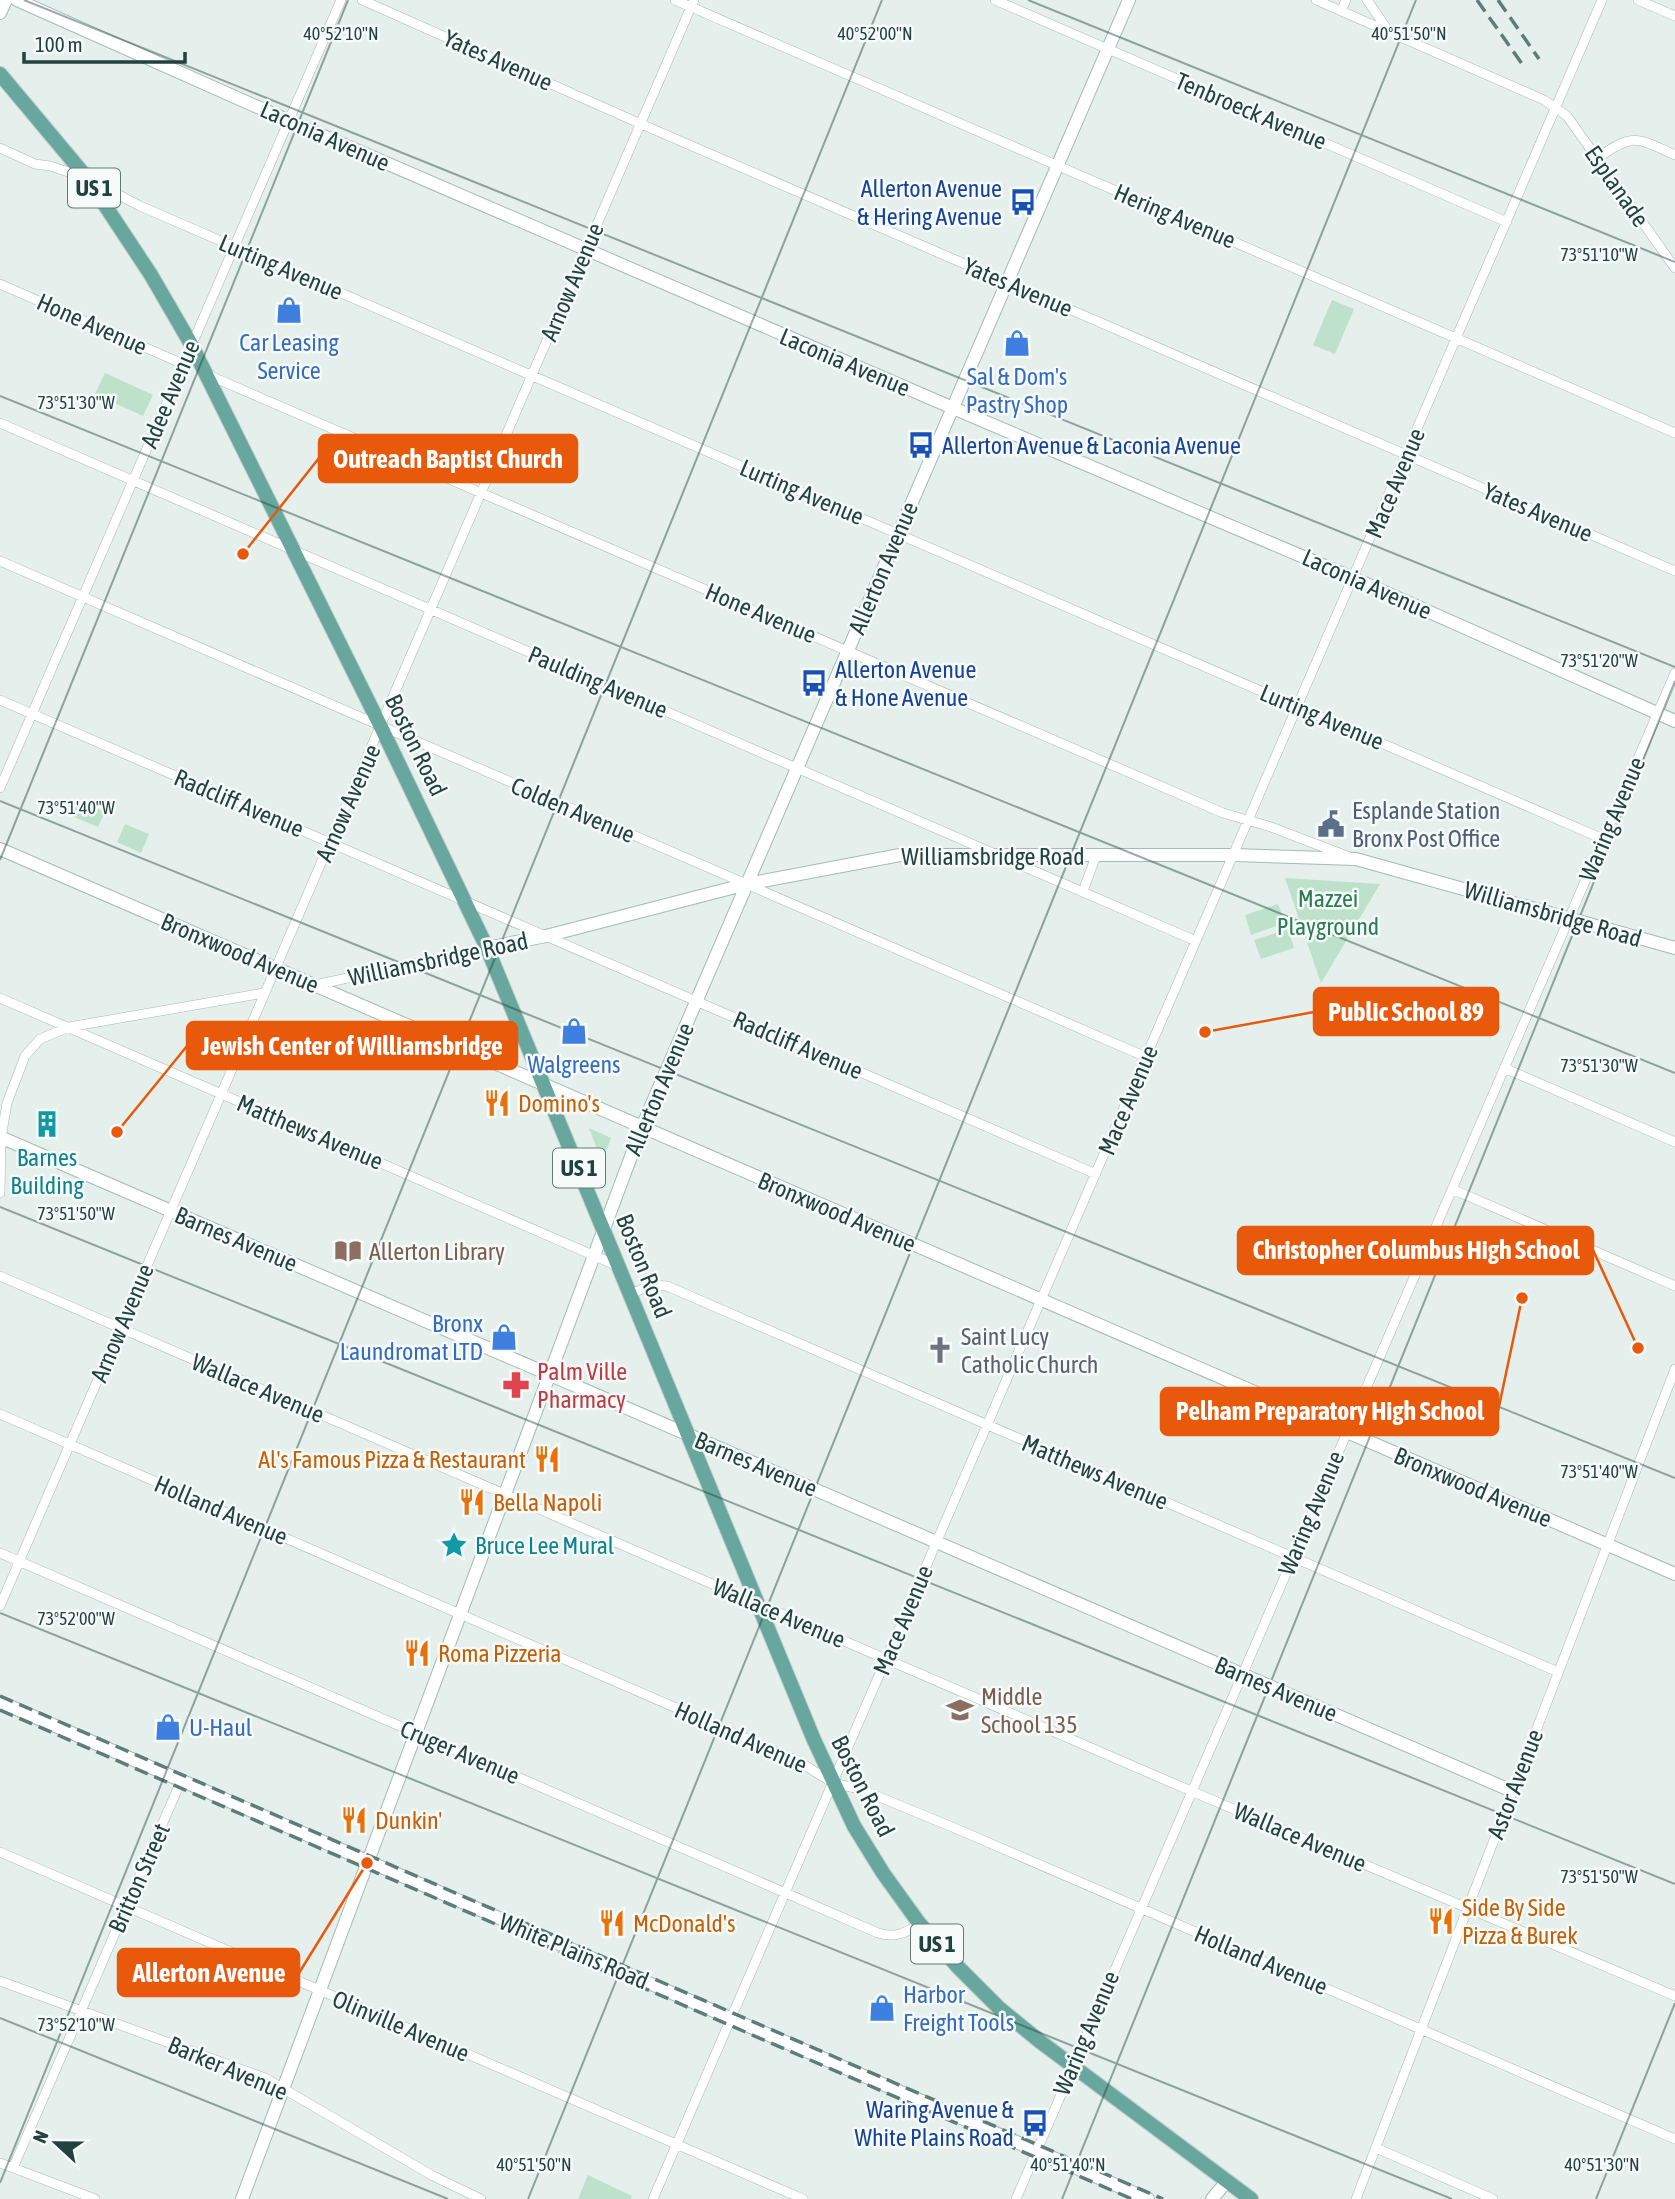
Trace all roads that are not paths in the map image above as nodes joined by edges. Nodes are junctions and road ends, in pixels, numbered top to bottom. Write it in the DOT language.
graph roads {
  1 [pos="6,0"];
  2 [pos="17,0"];
  3 [pos="341,0"];
  4 [pos="362,0"];
  5 [pos="676,0"];
  6 [pos="995,0"];
  7 [pos="1129,0"];
  8 [pos="1316,0"];
  9 [pos="1346,0"];
  10 [pos="1367,0"];
  11 [pos="1602,0"];
  12 [pos="1638,0"];
  13 [pos="693,4"];
  14 [pos="1341,11"];
  15 [pos="0,13"];
  16 [pos="1675,16"];
  17 [pos="1388,30"];
  18 [pos="1108,49"];
  19 [pos="0,74"];
  20 [pos="1556,107"];
  21 [pos="289,121"];
  22 [pos="641,124"];
  23 [pos="0,148"];
  24 [pos="1675,155"];
  25 [pos="1598,158"];
  26 [pos="1058,165"];
  27 [pos="87,178"];
  28 [pos="1507,222"];
  29 [pos="234,247"];
  30 [pos="587,249"];
  31 [pos="1675,268"];
  32 [pos="1007,282"];
  33 [pos="0,284"];
  34 [pos="1457,338"];
  35 [pos="191,344"];
  36 [pos="183,364"];
  37 [pos="208,375"];
  38 [pos="532,375"];
  39 [pos="953,408"];
  40 [pos="0,423"];
  41 [pos="1675,433"];
  42 [pos="1407,456"];
  43 [pos="133,480"];
  44 [pos="481,492"];
  45 [pos="898,534"];
  46 [pos="294,549"];
  47 [pos="0,561"];
  48 [pos="1675,571"];
  49 [pos="1353,578"];
  50 [pos="83,597"];
  51 [pos="430,609"];
  52 [pos="848,650"];
  53 [pos="1675,673"];
  54 [pos="0,700"];
  55 [pos="1298,707"];
  56 [pos="1658,713"];
  57 [pos="32,714"];
  58 [pos="1675,720"];
  59 [pos="381,727"];
  60 [pos="797,768"];
  61 [pos="0,788"];
  62 [pos="1248,821"];
  63 [pos="1603,839"];
  64 [pos="330,843"];
  65 [pos="0,849"];
  66 [pos="1001,855"];
  67 [pos="1234,855"];
  68 [pos="1096,856"];
  69 [pos="1356,859"];
  70 [pos="747,884"];
  71 [pos="1083,891"];
  72 [pos="467,902"];
  73 [pos="1569,918"];
  74 [pos="546,936"];
  75 [pos="1196,941"];
  76 [pos="487,948"];
  77 [pos="1675,948"];
  78 [pos="276,969"];
  79 [pos="313,985"];
  80 [pos="264,993"];
  81 [pos="0,998"];
  82 [pos="696,1001"];
  83 [pos="69,1027"];
  84 [pos="1146,1057"];
  85 [pos="1504,1068"];
  86 [pos="543,1084"];
  87 [pos="221,1094"];
  88 [pos="642,1127"];
  89 [pos="1,1138"];
  90 [pos="1675,1142"];
  91 [pos="1096,1174"];
  92 [pos="1451,1189"];
  93 [pos="0,1194"];
  94 [pos="170,1211"];
  95 [pos="604,1229"];
  96 [pos="594,1255"];
  97 [pos="619,1266"];
  98 [pos="0,1276"];
  99 [pos="1675,1286"];
  100 [pos="631,1294"];
  101 [pos="1041,1300"];
  102 [pos="120,1328"];
  103 [pos="1675,1369"];
  104 [pos="549,1375"];
  105 [pos="0,1414"];
  106 [pos="987,1425"];
  107 [pos="1346,1432"];
  108 [pos="689,1435"];
  109 [pos="70,1445"];
  110 [pos="505,1495"];
  111 [pos="936,1542"];
  112 [pos="1608,1545"];
  113 [pos="0,1553"];
  114 [pos="1292,1557"];
  115 [pos="19,1562"];
  116 [pos="1675,1574"];
  117 [pos="758,1604"];
  118 [pos="0,1606"];
  119 [pos="460,1614"];
  120 [pos="886,1659"];
  121 [pos="1558,1672"];
  122 [pos="1241,1674"];
  123 [pos="0,1702"];
  124 [pos="416,1733"];
  125 [pos="181,1781"];
  126 [pos="833,1783"];
  127 [pos="1191,1791"];
  128 [pos="1512,1791"];
  129 [pos="0,1852"];
  130 [pos="368,1862"];
  131 [pos="785,1892"];
  132 [pos="127,1906"];
  133 [pos="1140,1908"];
  134 [pos="1468,1908"];
  135 [pos="919,1923"];
  136 [pos="0,1980"];
  137 [pos="320,1990"];
  138 [pos="1675,1996"];
  139 [pos="82,2009"];
  140 [pos="731,2018"];
  141 [pos="1422,2029"];
  142 [pos="1072,2066"];
  143 [pos="283,2088"];
  144 [pos="1675,2139"];
  145 [pos="677,2144"];
  146 [pos="1376,2148"];
  147 [pos="1037,2151"];
  148 [pos="0,2163"];
  149 [pos="13,2168"];
  150 [pos="1227,2181"];
  151 [pos="95,2199"];
  152 [pos="242,2199"];
  153 [pos="481,2199"];
  154 [pos="653,2199"];
  155 [pos="803,2199"];
  156 [pos="1016,2199"];
  157 [pos="1148,2199"];
  158 [pos="1212,2199"];
  159 [pos="1251,2199"];
  160 [pos="1356,2199"];
  161 [pos="1493,2199"];
  1 -- 15 [label="street"];
  2 -- 21 [label="street, Laconia Avenue"];
  3 -- 21 [label="street, Adee Avenue"];
  4 -- 22 [label="street, Yates Avenue"];
  5 -- 13 [label="street, Hering Avenue"];
  6 -- 18 [label="street, Tenbroeck Avenue"];
  7 -- 18 [label="street, Allerton Avenue"];
  8 -- 14 [label="street"];
  9 -- 14 [label="street"];
  10 -- 17 [label="street"];
  11 -- 20 [label="street, Mace Avenue"];
  12 -- 16 [label="street"];
  13 -- 22 [label="street, Arnow Avenue"];
  13 -- 26 [label="street, Hering Avenue"];
  14 -- 17 [label="street"];
  17 -- 20 [label="street"];
  18 -- 26 [label="street, Allerton Avenue"];
  18 -- 28 [label="street, Tenbroeck Avenue"];
  19 -- 27 [label="main road, Boston Road / US 1"];
  20 -- 25 [label="street, Esplanade"];
  20 -- 28 [label="street, Mace Avenue"];
  21 -- 29 [label="street, Adee Avenue"];
  21 -- 30 [label="street, Laconia Avenue"];
  22 -- 30 [label="street, Arnow Avenue"];
  22 -- 32 [label="street, Yates Avenue"];
  23 -- 27 [label="street, Lurting Avenue"];
  24 -- 25 [label="street"];
  25 -- 31 [label="street, Esplanade"];
  26 -- 32 [label="street, Allerton Avenue"];
  26 -- 34 [label="street, Hering Avenue"];
  27 -- 29 [label="street, Lurting Avenue"];
  27 -- 35 [label="main road, Boston Road / US 1"];
  28 -- 34 [label="street, Mace Avenue"];
  29 -- 35 [label="street, Adee Avenue"];
  29 -- 38 [label="street, Lurting Avenue"];
  30 -- 38 [label="street, Arnow Avenue"];
  30 -- 39 [label="street, Laconia Avenue"];
  32 -- 39 [label="street, Allerton Avenue"];
  32 -- 42 [label="street, Yates Avenue"];
  33 -- 36 [label="street, Hone Avenue"];
  34 -- 41 [label="street, Hering Avenue"];
  34 -- 42 [label="street, Mace Avenue"];
  35 -- 36 [label="street, Adee Avenue"];
  35 -- 37 [label="main road, Boston Road / US 1"];
  36 -- 43 [label="street, Adee Avenue"];
  37 -- 44 [label="street, Hone Avenue"];
  37 -- 46 [label="main road, Boston Road / US 1"];
  38 -- 44 [label="street, Arnow Avenue"];
  38 -- 45 [label="street, Lurting Avenue"];
  39 -- 45 [label="street, Allerton Avenue"];
  39 -- 49 [label="street, Laconia Avenue"];
  40 -- 43 [label="street, Paulding Avenue"];
  42 -- 48 [label="street, Yates Avenue"];
  42 -- 49 [label="street, Mace Avenue"];
  43 -- 46 [label="street, Paulding Avenue"];
  43 -- 50 [label="street, Adee Avenue"];
  44 -- 51 [label="street, Arnow Avenue"];
  44 -- 52 [label="street, Hone Avenue"];
  45 -- 52 [label="street, Allerton Avenue"];
  45 -- 55 [label="street, Lurting Avenue"];
  46 -- 51 [label="street, Paulding Avenue"];
  46 -- 59 [label="main road, Boston Road / US 1"];
  47 -- 50 [label="street, Colden Avenue"];
  49 -- 55 [label="street, Mace Avenue"];
  49 -- 56 [label="street, Laconia Avenue"];
  50 -- 57 [label="street, Adee Avenue"];
  50 -- 59 [label="street, Colden Avenue"];
  51 -- 59 [label="street, Arnow Avenue"];
  51 -- 60 [label="street, Paulding Avenue"];
  52 -- 60 [label="street, Allerton Avenue"];
  52 -- 62 [label="street, Hone Avenue"];
  53 -- 56 [label="street, Waring Avenue"];
  54 -- 57 [label="street, Radcliff Avenue"];
  55 -- 62 [label="street, Mace Avenue"];
  55 -- 63 [label="street, Lurting Avenue"];
  56 -- 58 [label="street, Laconia Avenue"];
  56 -- 63 [label="street, Waring Avenue"];
  57 -- 61 [label="street, Adee Avenue"];
  57 -- 64 [label="street, Radcliff Avenue"];
  59 -- 64 [label="street, Arnow Avenue"];
  59 -- 70 [label="street, Colden Avenue"];
  59 -- 72 [label="main road, Boston Road / US 1"];
  60 -- 66 [label="street, Paulding Avenue"];
  60 -- 70 [label="street, Allerton Avenue"];
  62 -- 67 [label="street, Mace Avenue"];
  62 -- 69 [label="street, Hone Avenue"];
  63 -- 73 [label="street, Waring Avenue"];
  64 -- 72 [label="street, Radcliff Avenue"];
  64 -- 78 [label="street, Arnow Avenue"];
  65 -- 78 [label="street, Bronxwood Avenue"];
  66 -- 68 [label="street, Williamsbridge Road"];
  66 -- 70 [label="street, Williamsbridge Road"];
  66 -- 71 [label="street, Paulding Avenue"];
  67 -- 68 [label="street, Williamsbridge Road"];
  67 -- 69 [label="street, Williamsbridge Road"];
  67 -- 75 [label="street, Mace Avenue"];
  68 -- 71 [label="street"];
  69 -- 73 [label="street, Williamsbridge Road"];
  70 -- 74 [label="street, Williamsbridge Road"];
  70 -- 82 [label="street, Allerton Avenue"];
  70 -- 84 [label="street, Colden Avenue"];
  71 -- 75 [label="street, Paulding Avenue"];
  72 -- 74 [label="street, Radcliff Avenue"];
  72 -- 76 [label="main road, Boston Road / US 1"];
  73 -- 77 [label="street, Williamsbridge Road"];
  73 -- 85 [label="street, Waring Avenue"];
  74 -- 76 [label="street, Williamsbridge Road"];
  74 -- 82 [label="street, Radcliff Avenue"];
  75 -- 84 [label="street, Mace Avenue"];
  76 -- 79 [label="street, Williamsbridge Road"];
  76 -- 86 [label="main road, Boston Road / US 1"];
  78 -- 79 [label="street, Bronxwood Avenue"];
  78 -- 80 [label="street, Arnow Avenue"];
  79 -- 86 [label="street, Bronxwood Avenue"];
  80 -- 83 [label="street"];
  80 -- 87 [label="street, Arnow Avenue"];
  81 -- 83 [label="street, Matthews Avenue"];
  82 -- 88 [label="street, Allerton Avenue"];
  82 -- 91 [label="street, Radcliff Avenue"];
  83 -- 87 [label="street, Matthews Avenue"];
  83 -- 89 [label="street"];
  84 -- 91 [label="street, Mace Avenue"];
  85 -- 90 [label="street"];
  85 -- 92 [label="street, Waring Avenue"];
  86 -- 88 [label="street, Bronxwood Avenue"];
  86 -- 95 [label="main road, Boston Road / US 1"];
  87 -- 94 [label="street, Arnow Avenue"];
  87 -- 96 [label="street, Matthews Avenue"];
  88 -- 95 [label="street, Allerton Avenue"];
  88 -- 101 [label="street, Bronxwood Avenue"];
  89 -- 93 [label="street"];
  89 -- 94 [label="street, Barnes Avenue"];
  91 -- 101 [label="street, Mace Avenue"];
  92 -- 99 [label="street"];
  92 -- 107 [label="street, Waring Avenue"];
  94 -- 102 [label="street, Arnow Avenue"];
  94 -- 104 [label="street, Barnes Avenue"];
  95 -- 96 [label="street, Allerton Avenue"];
  95 -- 97 [label="main road, Boston Road / US 1"];
  96 -- 97 [label="street, Matthews Avenue"];
  96 -- 104 [label="street, Allerton Avenue"];
  97 -- 100 [label="main road, Boston Road / US 1"];
  98 -- 102 [label="street, Wallace Avenue"];
  100 -- 106 [label="street, Matthews Avenue"];
  100 -- 108 [label="main road, Boston Road / US 1"];
  101 -- 106 [label="street, Mace Avenue"];
  101 -- 107 [label="street, Bronxwood Avenue"];
  102 -- 109 [label="street, Arnow Avenue"];
  102 -- 110 [label="street, Wallace Avenue"];
  103 -- 112 [label="street, Astor Avenue"];
  104 -- 108 [label="street, Barnes Avenue"];
  104 -- 110 [label="street, Allerton Avenue"];
  105 -- 109 [label="street, Holland Avenue"];
  106 -- 111 [label="street, Mace Avenue"];
  106 -- 114 [label="street, Matthews Avenue"];
  107 -- 112 [label="street, Bronxwood Avenue"];
  107 -- 114 [label="street, Waring Avenue"];
  108 -- 111 [label="street, Barnes Avenue"];
  108 -- 117 [label="main road, Boston Road / US 1"];
  109 -- 115 [label="street, Arnow Avenue"];
  109 -- 119 [label="street, Holland Avenue"];
  110 -- 117 [label="street, Wallace Avenue"];
  110 -- 119 [label="street, Allerton Avenue"];
  111 -- 120 [label="street, Mace Avenue"];
  111 -- 122 [label="street, Barnes Avenue"];
  112 -- 116 [label="street, Bronxwood Avenue"];
  112 -- 121 [label="street, Astor Avenue"];
  113 -- 115 [label="street, Cruger Avenue"];
  114 -- 121 [label="street, Matthews Avenue"];
  114 -- 122 [label="street, Waring Avenue"];
  115 -- 118 [label="street, Arnow Avenue"];
  115 -- 124 [label="street, Cruger Avenue"];
  117 -- 120 [label="street, Wallace Avenue"];
  117 -- 126 [label="main road, Boston Road / US 1"];
  119 -- 124 [label="street, Allerton Avenue"];
  119 -- 126 [label="street, Holland Avenue"];
  120 -- 126 [label="street, Mace Avenue"];
  120 -- 127 [label="street, Wallace Avenue"];
  121 -- 128 [label="street, Astor Avenue"];
  122 -- 127 [label="street, Waring Avenue"];
  122 -- 128 [label="street, Barnes Avenue"];
  123 -- 125 [label="street, White Plains Road"];
  124 -- 130 [label="street, Allerton Avenue"];
  124 -- 131 [label="street, Cruger Avenue"];
  125 -- 130 [label="street, White Plains Road"];
  125 -- 132 [label="street, Britton Street"];
  126 -- 131 [label="street, Mace Avenue"];
  126 -- 133 [label="street, Holland Avenue"];
  126 -- 135 [label="main road, Boston Road / US 1"];
  127 -- 133 [label="street, Waring Avenue"];
  127 -- 134 [label="street, Wallace Avenue"];
  128 -- 134 [label="street, Astor Avenue"];
  129 -- 132 [label="street, Olinville Avenue"];
  130 -- 137 [label="street, Allerton Avenue"];
  130 -- 140 [label="street, White Plains Road"];
  131 -- 135 [label="street, Cruger Avenue"];
  131 -- 140 [label="street, Mace Avenue"];
  132 -- 137 [label="street, Olinville Avenue"];
  132 -- 139 [label="street, Britton Street"];
  133 -- 141 [label="street, Holland Avenue"];
  133 -- 142 [label="street, Waring Avenue"];
  134 -- 138 [label="street, Wallace Avenue"];
  134 -- 141 [label="street, Astor Avenue"];
  135 -- 142 [label="main road, Boston Road / US 1"];
  136 -- 139 [label="street, Barker Avenue"];
  137 -- 143 [label="street, Allerton Avenue"];
  137 -- 145 [label="street, Olinville Avenue"];
  139 -- 143 [label="street, Barker Avenue"];
  139 -- 149 [label="street, Britton Street"];
  140 -- 145 [label="street, Mace Avenue"];
  140 -- 147 [label="street, White Plains Road"];
  141 -- 144 [label="street, Holland Avenue"];
  141 -- 146 [label="street, Astor Avenue"];
  142 -- 147 [label="street, Waring Avenue"];
  142 -- 150 [label="main road, Boston Road / US 1"];
  143 -- 152 [label="street, Allerton Avenue"];
  143 -- 153 [label="street, Barker Avenue"];
  145 -- 154 [label="street, Mace Avenue"];
  145 -- 155 [label="street, Olinville Avenue"];
  146 -- 160 [label="street, Astor Avenue"];
  146 -- 161 [label="street"];
  147 -- 156 [label="street, Waring Avenue"];
  147 -- 157 [label="street, White Plains Road"];
  148 -- 149 [label="street"];
  149 -- 151 [label="street"];
  150 -- 158 [label="street"];
  150 -- 159 [label="main road, Boston Road / US 1"];
}
